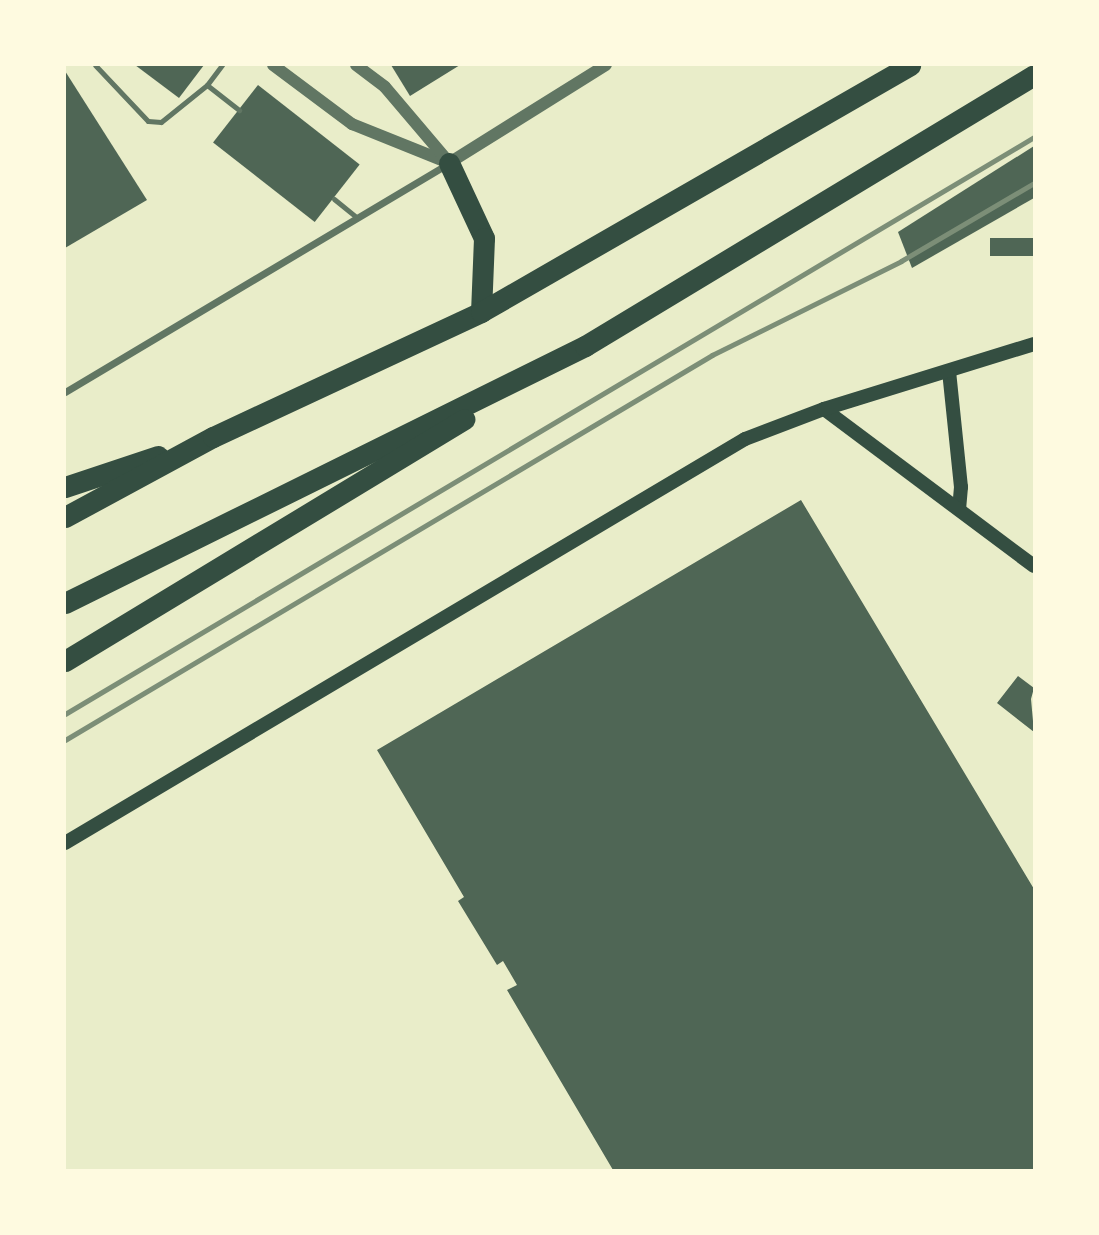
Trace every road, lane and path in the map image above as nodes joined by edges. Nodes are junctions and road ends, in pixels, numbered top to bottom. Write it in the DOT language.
graph roads {
  1 [pos="95,65"];
  2 [pos="222,65"];
  3 [pos="273,65"];
  4 [pos="356,65"];
  5 [pos="606,65"];
  6 [pos="910,65"];
  7 [pos="1034,75"];
  8 [pos="207,85"];
  9 [pos="239,110"];
  10 [pos="449,163"];
  11 [pos="334,198"];
  12 [pos="356,217"];
  13 [pos="481,312"];
  14 [pos="1034,344"];
  15 [pos="585,346"];
  16 [pos="949,370"];
  17 [pos="65,391"];
  18 [pos="824,409"];
  19 [pos="213,438"];
  20 [pos="65,486"];
  21 [pos="959,508"];
  22 [pos="65,517"];
  23 [pos="1034,566"];
  24 [pos="65,603"];
  25 [pos="65,661"];
  26 [pos="65,843"];
  1 -- 8 [label="lane"];
  2 -- 8 [label="lane"];
  3 -- 10 [label="street"];
  4 -- 10 [label="street"];
  5 -- 10 [label="street"];
  6 -- 13 [label="highway"];
  7 -- 15 [label="highway"];
  8 -- 9 [label="lane"];
  10 -- 12 [label="street"];
  10 -- 13 [label="highway"];
  11 -- 12 [label="lane"];
  12 -- 17 [label="street"];
  13 -- 19 [label="highway"];
  14 -- 16 [label="main road"];
  15 -- 24 [label="highway"];
  15 -- 25 [label="highway"];
  16 -- 18 [label="main road"];
  16 -- 21 [label="main road"];
  18 -- 21 [label="main road"];
  18 -- 26 [label="main road"];
  19 -- 20 [label="highway"];
  19 -- 22 [label="highway"];
  21 -- 23 [label="main road"];
}
